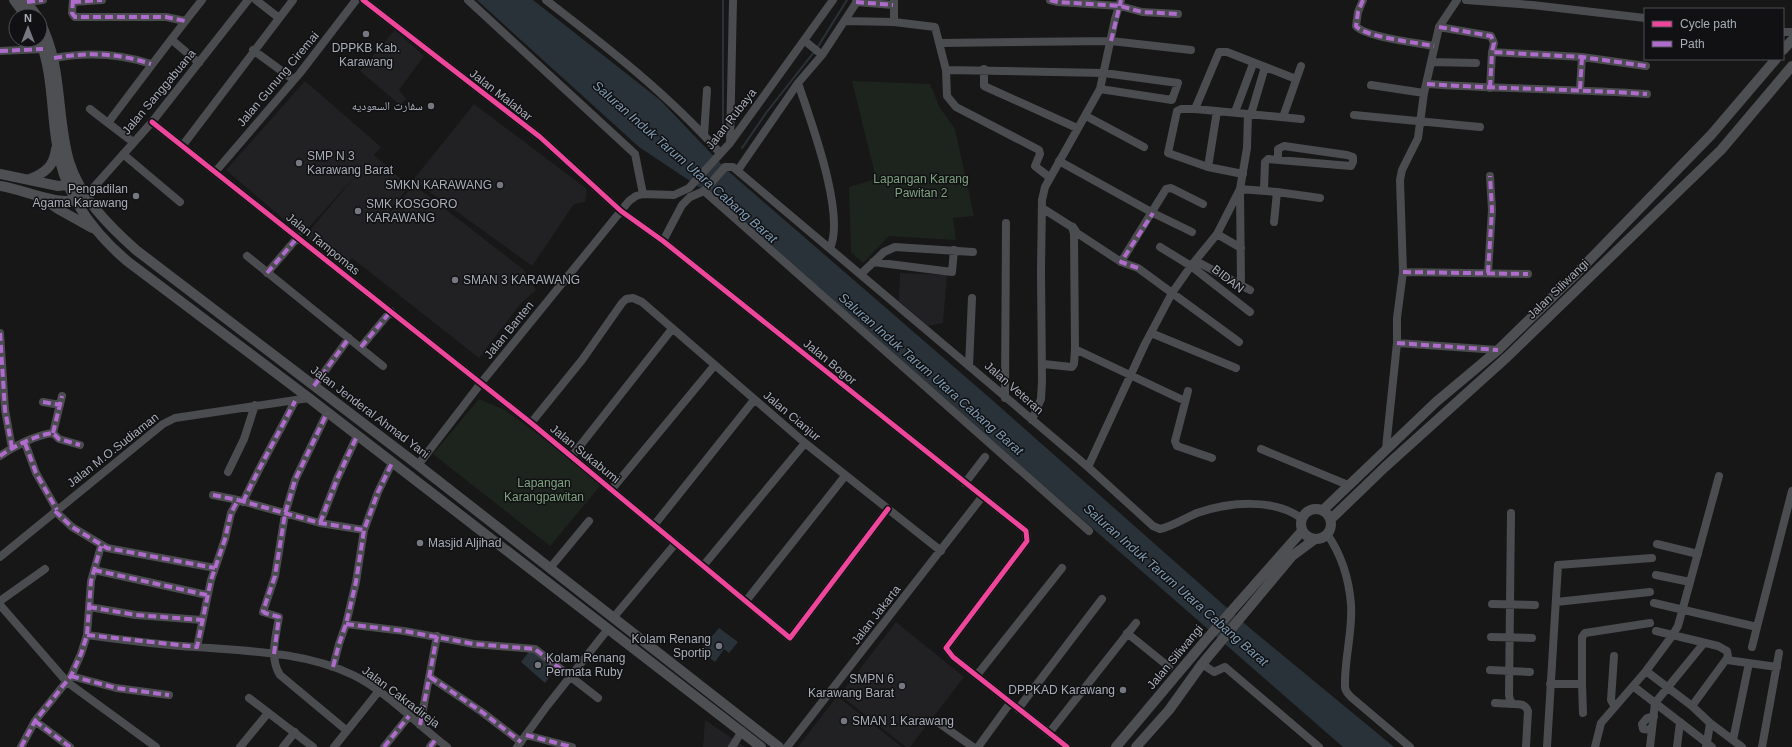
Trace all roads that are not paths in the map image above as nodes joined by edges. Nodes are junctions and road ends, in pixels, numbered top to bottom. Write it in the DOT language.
graph roads {
  1 [pos="43,0"];
  2 [pos="102,0"];
  3 [pos="202,0"];
  4 [pos="248,0"];
  5 [pos="256,0"];
  6 [pos="293,0"];
  7 [pos="356,0"];
  8 [pos="363,0"];
  9 [pos="468,0"];
  10 [pos="546,0"];
  11 [pos="733,0"];
  12 [pos="833,0"];
  13 [pos="1050,0"];
  14 [pos="1363,0"];
  15 [pos="1457,0"];
  16 [pos="1466,0"];
  17 [pos="26,1"];
  18 [pos="73,1"];
  19 [pos="857,1"];
  20 [pos="894,2"];
  21 [pos="1120,3"];
  22 [pos="1178,14"];
  23 [pos="278,18"];
  24 [pos="1644,18"];
  25 [pos="185,21"];
  26 [pos="846,21"];
  27 [pos="894,22"];
  28 [pos="1439,27"];
  29 [pos="172,40"];
  30 [pos="1792,40"];
  31 [pos="1111,41"];
  32 [pos="807,43"];
  33 [pos="941,43"];
  34 [pos="1434,46"];
  35 [pos="44,48"];
  36 [pos="48,48"];
  37 [pos="1784,49"];
  38 [pos="253,50"];
  39 [pos="1191,50"];
  40 [pos="1492,52"];
  41 [pos="821,54"];
  42 [pos="1582,56"];
  43 [pos="54,58"];
  44 [pos="1775,60"];
  45 [pos="1431,62"];
  46 [pos="199,63"];
  47 [pos="1476,63"];
  48 [pos="151,64"];
  49 [pos="1253,64"];
  50 [pos="1301,66"];
  51 [pos="1646,66"];
  52 [pos="1792,66"];
  53 [pos="1265,67"];
  54 [pos="946,70"];
  55 [pos="984,70"];
  56 [pos="1104,73"];
  57 [pos="1296,79"];
  58 [pos="294,80"];
  59 [pos="798,83"];
  60 [pos="1427,84"];
  61 [pos="1371,85"];
  62 [pos="1490,88"];
  63 [pos="1100,89"];
  64 [pos="1580,89"];
  65 [pos="707,90"];
  66 [pos="1424,93"];
  67 [pos="1647,94"];
  68 [pos="90,109"];
  69 [pos="1195,109"];
  70 [pos="1217,111"];
  71 [pos="1235,112"];
  72 [pos="1250,114"];
  73 [pos="1354,115"];
  74 [pos="1086,116"];
  75 [pos="1283,117"];
  76 [pos="1301,119"];
  77 [pos="152,122"];
  78 [pos="1420,122"];
  79 [pos="108,123"];
  80 [pos="1480,127"];
  81 [pos="1077,128"];
  82 [pos="704,135"];
  83 [pos="133,142"];
  84 [pos="730,143"];
  85 [pos="56,145"];
  86 [pos="183,145"];
  87 [pos="1144,147"];
  88 [pos="123,154"];
  89 [pos="718,155"];
  90 [pos="1278,160"];
  91 [pos="1059,161"];
  92 [pos="1208,167"];
  93 [pos="738,170"];
  94 [pos="216,171"];
  95 [pos="0,174"];
  96 [pos="1243,174"];
  97 [pos="1490,176"];
  98 [pos="1049,177"];
  99 [pos="30,179"];
  100 [pos="78,183"];
  101 [pos="68,185"];
  102 [pos="0,186"];
  103 [pos="1240,189"];
  104 [pos="1264,190"];
  105 [pos="704,191"];
  106 [pos="1277,192"];
  107 [pos="643,194"];
  108 [pos="41,196"];
  109 [pos="86,196"];
  110 [pos="1320,198"];
  111 [pos="75,201"];
  112 [pos="180,202"];
  113 [pos="1203,204"];
  114 [pos="1042,208"];
  115 [pos="621,211"];
  116 [pos="1153,213"];
  117 [pos="1274,222"];
  118 [pos="1006,223"];
  119 [pos="1072,227"];
  120 [pos="94,229"];
  121 [pos="1192,232"];
  122 [pos="1217,234"];
  123 [pos="298,237"];
  124 [pos="663,241"];
  125 [pos="1160,247"];
  126 [pos="830,248"];
  127 [pos="1241,248"];
  128 [pos="954,250"];
  129 [pos="973,252"];
  130 [pos="248,256"];
  131 [pos="873,262"];
  132 [pos="1121,262"];
  133 [pos="1194,263"];
  134 [pos="267,272"];
  135 [pos="1403,272"];
  136 [pos="1488,273"];
  137 [pos="862,274"];
  138 [pos="1528,274"];
  139 [pos="1241,285"];
  140 [pos="1250,290"];
  141 [pos="1172,293"];
  142 [pos="972,298"];
  143 [pos="391,310"];
  144 [pos="1250,312"];
  145 [pos="672,329"];
  146 [pos="0,333"];
  147 [pos="1151,333"];
  148 [pos="349,338"];
  149 [pos="1239,342"];
  150 [pos="1397,343"];
  151 [pos="361,347"];
  152 [pos="1075,349"];
  153 [pos="1498,350"];
  154 [pos="1043,364"];
  155 [pos="383,366"];
  156 [pos="714,366"];
  157 [pos="969,366"];
  158 [pos="1236,368"];
  159 [pos="1,369"];
  160 [pos="1131,375"];
  161 [pos="481,383"];
  162 [pos="314,386"];
  163 [pos="1188,391"];
  164 [pos="62,396"];
  165 [pos="309,398"];
  166 [pos="1005,398"];
  167 [pos="754,400"];
  168 [pos="294,401"];
  169 [pos="1185,401"];
  170 [pos="44,402"];
  171 [pos="60,405"];
  172 [pos="255,405"];
  173 [pos="328,413"];
  174 [pos="1032,420"];
  175 [pos="532,423"];
  176 [pos="53,433"];
  177 [pos="357,436"];
  178 [pos="25,443"];
  179 [pos="805,443"];
  180 [pos="80,445"];
  181 [pos="12,448"];
  182 [pos="1386,448"];
  183 [pos="1261,449"];
  184 [pos="0,456"];
  185 [pos="572,456"];
  186 [pos="985,457"];
  187 [pos="1212,458"];
  188 [pos="392,463"];
  189 [pos="418,465"];
  190 [pos="1088,467"];
  191 [pos="228,472"];
  192 [pos="845,476"];
  193 [pos="1719,476"];
  194 [pos="965,483"];
  195 [pos="1348,485"];
  196 [pos="612,489"];
  197 [pos="1792,491"];
  198 [pos="213,495"];
  199 [pos="982,497"];
  200 [pos="240,501"];
  201 [pos="888,509"];
  202 [pos="1323,510"];
  203 [pos="56,511"];
  204 [pos="1511,513"];
  205 [pos="285,514"];
  206 [pos="1301,518"];
  207 [pos="1331,519"];
  208 [pos="589,521"];
  209 [pos="320,523"];
  210 [pos="655,524"];
  211 [pos="364,530"];
  212 [pos="1089,531"];
  213 [pos="1302,531"];
  214 [pos="1327,534"];
  215 [pos="1316,539"];
  216 [pos="676,543"];
  217 [pos="1657,544"];
  218 [pos="101,546"];
  219 [pos="941,551"];
  220 [pos="1698,554"];
  221 [pos="0,557"];
  222 [pos="1652,558"];
  223 [pos="703,566"];
  224 [pos="215,568"];
  225 [pos="550,568"];
  226 [pos="1062,568"];
  227 [pos="44,569"];
  228 [pos="94,570"];
  229 [pos="1656,574"];
  230 [pos="1690,582"];
  231 [pos="1650,592"];
  232 [pos="207,595"];
  233 [pos="1102,598"];
  234 [pos="0,601"];
  235 [pos="746,601"];
  236 [pos="1556,602"];
  237 [pos="1654,603"];
  238 [pos="1492,604"];
  239 [pos="1511,604"];
  240 [pos="0,605"];
  241 [pos="1535,605"];
  242 [pos="89,607"];
  243 [pos="1682,609"];
  244 [pos="613,618"];
  245 [pos="202,620"];
  246 [pos="1136,623"];
  247 [pos="1650,623"];
  248 [pos="346,624"];
  249 [pos="1757,627"];
  250 [pos="608,629"];
  251 [pos="1656,631"];
  252 [pos="1128,633"];
  253 [pos="87,635"];
  254 [pos="437,636"];
  255 [pos="1672,636"];
  256 [pos="1491,637"];
  257 [pos="1510,638"];
  258 [pos="1532,638"];
  259 [pos="1704,643"];
  260 [pos="196,647"];
  261 [pos="1752,647"];
  262 [pos="1779,653"];
  263 [pos="274,654"];
  264 [pos="1614,656"];
  265 [pos="1727,660"];
  266 [pos="1749,663"];
  267 [pos="1202,664"];
  268 [pos="333,667"];
  269 [pos="1169,667"];
  270 [pos="1777,667"];
  271 [pos="1490,670"];
  272 [pos="1510,671"];
  273 [pos="1646,671"];
  274 [pos="1530,672"];
  275 [pos="977,675"];
  276 [pos="571,676"];
  277 [pos="430,677"];
  278 [pos="69,679"];
  279 [pos="1550,684"];
  280 [pos="1582,684"];
  281 [pos="1633,686"];
  282 [pos="1669,688"];
  283 [pos="378,692"];
  284 [pos="169,695"];
  285 [pos="249,698"];
  286 [pos="598,698"];
  287 [pos="1156,700"];
  288 [pos="1010,703"];
  289 [pos="1495,703"];
  290 [pos="1655,703"];
  291 [pos="1513,704"];
  292 [pos="1692,706"];
  293 [pos="1615,707"];
  294 [pos="1018,709"];
  295 [pos="1169,710"];
  296 [pos="268,712"];
  297 [pos="1583,713"];
  298 [pos="409,716"];
  299 [pos="35,721"];
  300 [pos="936,721"];
  301 [pos="1680,722"];
  302 [pos="1710,723"];
  303 [pos="420,725"];
  304 [pos="346,730"];
  305 [pos="742,731"];
  306 [pos="294,732"];
  307 [pos="1049,733"];
  308 [pos="526,735"];
  309 [pos="436,739"];
  310 [pos="1733,740"];
  311 [pos="519,744"];
  312 [pos="1708,746"];
  313 [pos="20,747"];
  314 [pos="70,747"];
  315 [pos="156,747"];
  316 [pos="240,747"];
  317 [pos="283,747"];
  318 [pos="313,747"];
  319 [pos="334,747"];
  320 [pos="384,747"];
  321 [pos="430,747"];
  322 [pos="448,747"];
  323 [pos="572,747"];
  324 [pos="732,747"];
  325 [pos="761,747"];
  326 [pos="779,747"];
  327 [pos="787,747"];
  328 [pos="973,747"];
  329 [pos="978,747"];
  330 [pos="1067,747"];
  331 [pos="1116,747"];
  332 [pos="1136,747"];
  333 [pos="1319,747"];
  334 [pos="1410,747"];
  335 [pos="1526,747"];
  336 [pos="1547,747"];
  337 [pos="1595,747"];
  338 [pos="1650,747"];
  339 [pos="1677,747"];
  340 [pos="1742,747"];
  341 [pos="1762,747"];
  1 -- 17 [label="street"];
  2 -- 18 [label="street"];
  3 -- 25 [label="street"];
  4 -- 46 [label="street, Jalan Sanggabuana"];
  5 -- 23 [label="street"];
  6 -- 23 [label="street"];
  7 -- 58 [label="street, Jalan Gunung Ciremai"];
  8 -- 115 [label="street, Jalan Malabar"];
  9 -- 107 [label="street"];
  10 -- 82 [label="street"];
  11 -- 84 [label="street"];
  12 -- 32 [label="street, Jalan Rubaya"];
  13 -- 21 [label="street"];
  14 -- 34 [label="street"];
  15 -- 28 [label="street"];
  16 -- 24 [label="street"];
  18 -- 25 [label="street"];
  19 -- 20 [label="street"];
  19 -- 26 [label="street"];
  20 -- 27 [label="street"];
  21 -- 22 [label="street"];
  21 -- 31 [label="street"];
  23 -- 38 [label="street"];
  25 -- 29 [label="street"];
  26 -- 27 [label="street"];
  26 -- 41 [label="street"];
  27 -- 33 [label="street"];
  28 -- 34 [label="street"];
  28 -- 40 [label="street"];
  29 -- 46 [label="street"];
  29 -- 48 [label="street"];
  30 -- 37 [label="main road"];
  31 -- 33 [label="street"];
  31 -- 39 [label="street"];
  31 -- 56 [label="street"];
  32 -- 41 [label="street"];
  32 -- 84 [label="street, Jalan Rubaya"];
  33 -- 54 [label="street"];
  34 -- 45 [label="street"];
  35 -- 85 [label="main road"];
  36 -- 43 [label="main road, Jalan Jenderal Ahmad Yani"];
  38 -- 58 [label="street"];
  38 -- 86 [label="street"];
  40 -- 42 [label="street"];
  40 -- 62 [label="street"];
  41 -- 59 [label="street"];
  42 -- 51 [label="street"];
  42 -- 64 [label="street"];
  43 -- 48 [label="street"];
  43 -- 100 [label="main road, Jalan Jenderal Ahmad Yani"];
  44 -- 153 [label="main road, Jalan Siliwangi"];
  45 -- 47 [label="street"];
  45 -- 60 [label="street"];
  46 -- 77 [label="street, Jalan Sanggabuana"];
  48 -- 79 [label="street"];
  49 -- 53 [label="street"];
  49 -- 69 [label="street"];
  49 -- 71 [label="street"];
  50 -- 57 [label="street"];
  52 -- 207 [label="main road, Jalan Siliwangi"];
  53 -- 57 [label="street"];
  53 -- 72 [label="street"];
  54 -- 55 [label="street"];
  54 -- 98 [label="street"];
  55 -- 56 [label="street"];
  55 -- 81 [label="street"];
  56 -- 63 [label="street"];
  56 -- 63 [label="street"];
  57 -- 75 [label="street"];
  58 -- 94 [label="street, Jalan Gunung Ciremai"];
  59 -- 93 [label="street"];
  59 -- 126 [label="street"];
  60 -- 62 [label="street"];
  60 -- 66 [label="street"];
  61 -- 66 [label="street"];
  62 -- 64 [label="street"];
  63 -- 74 [label="street"];
  64 -- 67 [label="street"];
  65 -- 82 [label="street"];
  66 -- 78 [label="street"];
  68 -- 79 [label="street"];
  69 -- 70 [label="street"];
  69 -- 92 [label="street"];
  70 -- 71 [label="street"];
  70 -- 92 [label="street"];
  71 -- 72 [label="street"];
  72 -- 75 [label="street"];
  72 -- 96 [label="street"];
  73 -- 78 [label="street"];
  74 -- 81 [label="street"];
  74 -- 87 [label="street"];
  75 -- 76 [label="street"];
  77 -- 83 [label="street, Jalan Sanggabuana"];
  77 -- 86 [label="street, Jalan Tampomas"];
  78 -- 80 [label="street"];
  78 -- 135 [label="street"];
  79 -- 83 [label="street"];
  81 -- 91 [label="street"];
  82 -- 89 [label="street"];
  83 -- 88 [label="street, Jalan Sanggabuana"];
  84 -- 89 [label="street, Jalan Rubaya"];
  85 -- 99 [label="main road"];
  85 -- 101 [label="main road"];
  86 -- 94 [label="street, Jalan Tampomas"];
  88 -- 109 [label="street, Jalan Sanggabuana"];
  88 -- 112 [label="street"];
  89 -- 107 [label="street, Jalan Rubaya"];
  90 -- 90 [label="street"];
  90 -- 104 [label="street"];
  91 -- 98 [label="street"];
  91 -- 116 [label="street"];
  92 -- 96 [label="street"];
  93 -- 105 [label="street"];
  93 -- 126 [label="street, Jalan Veteran"];
  94 -- 123 [label="street, Jalan Tampomas"];
  95 -- 99 [label="main road"];
  96 -- 103 [label="street"];
  97 -- 136 [label="street"];
  98 -- 114 [label="street"];
  99 -- 101 [label="main road"];
  100 -- 101 [label="main road"];
  100 -- 109 [label="main road, Jalan Jenderal Ahmad Yani"];
  101 -- 111 [label="main road"];
  102 -- 108 [label="main road"];
  103 -- 104 [label="street"];
  103 -- 122 [label="street"];
  103 -- 127 [label="street"];
  104 -- 106 [label="street"];
  105 -- 124 [label="street"];
  105 -- 212 [label="street"];
  106 -- 110 [label="street"];
  106 -- 117 [label="street"];
  107 -- 115 [label="street"];
  108 -- 111 [label="main road"];
  108 -- 120 [label="main road"];
  109 -- 111 [label="main road"];
  109 -- 162 [label="main road, Jalan Jenderal Ahmad Yani"];
  111 -- 120 [label="main road"];
  113 -- 116 [label="street"];
  114 -- 119 [label="street"];
  114 -- 154 [label="street"];
  115 -- 124 [label="street, Jalan Bogor"];
  115 -- 161 [label="street, Jalan Banten"];
  116 -- 121 [label="street"];
  116 -- 132 [label="street"];
  118 -- 166 [label="street"];
  119 -- 132 [label="street"];
  119 -- 152 [label="street"];
  120 -- 165 [label="main road"];
  122 -- 127 [label="street"];
  122 -- 133 [label="street"];
  123 -- 134 [label="street"];
  123 -- 143 [label="street, Jalan Tampomas"];
  124 -- 194 [label="street, Jalan Bogor"];
  125 -- 133 [label="street"];
  126 -- 137 [label="street, Jalan Veteran"];
  127 -- 139 [label="street"];
  128 -- 129 [label="street"];
  128 -- 131 [label="street"];
  128 -- 131 [label="street"];
  130 -- 134 [label="street"];
  131 -- 137 [label="street"];
  132 -- 141 [label="street"];
  133 -- 139 [label="street"];
  133 -- 141 [label="street"];
  133 -- 144 [label="street, BIDAN"];
  134 -- 148 [label="street"];
  135 -- 136 [label="street"];
  135 -- 150 [label="street"];
  136 -- 138 [label="street"];
  137 -- 157 [label="street, Jalan Veteran"];
  139 -- 140 [label="street"];
  141 -- 147 [label="street"];
  141 -- 149 [label="street"];
  142 -- 157 [label="street"];
  143 -- 151 [label="street"];
  143 -- 161 [label="street, Jalan Tampomas"];
  145 -- 156 [label="street, Jalan Cianjur"];
  145 -- 175 [label="street, Jalan Cianjur"];
  145 -- 185 [label="street"];
  146 -- 159 [label="street"];
  147 -- 158 [label="street"];
  147 -- 160 [label="street"];
  148 -- 151 [label="street"];
  148 -- 162 [label="street"];
  150 -- 153 [label="street"];
  150 -- 182 [label="street"];
  151 -- 155 [label="street"];
  152 -- 154 [label="street"];
  152 -- 160 [label="street"];
  153 -- 182 [label="main road, Jalan Siliwangi"];
  154 -- 174 [label="street"];
  156 -- 167 [label="street, Jalan Cianjur"];
  156 -- 196 [label="street"];
  157 -- 166 [label="street, Jalan Veteran"];
  159 -- 181 [label="street"];
  160 -- 169 [label="street"];
  160 -- 190 [label="street"];
  161 -- 175 [label="street, Jalan Sukabumi"];
  161 -- 189 [label="street, Jalan Banten"];
  162 -- 189 [label="main road, Jalan Jenderal Ahmad Yani"];
  163 -- 169 [label="street"];
  164 -- 171 [label="street"];
  165 -- 168 [label="street, Jalan M.O.Sudiaman"];
  165 -- 173 [label="main road"];
  166 -- 174 [label="street, Jalan Veteran"];
  167 -- 179 [label="street, Jalan Cianjur"];
  167 -- 210 [label="street"];
  168 -- 172 [label="street, Jalan M.O.Sudiaman"];
  168 -- 200 [label="street"];
  169 -- 187 [label="street"];
  170 -- 171 [label="street"];
  171 -- 176 [label="street"];
  172 -- 191 [label="street"];
  172 -- 203 [label="street, Jalan M.O.Sudiaman"];
  173 -- 177 [label="main road"];
  173 -- 205 [label="street"];
  174 -- 190 [label="street, Jalan Veteran"];
  175 -- 185 [label="street, Jalan Sukabumi"];
  176 -- 178 [label="street"];
  176 -- 180 [label="street"];
  177 -- 188 [label="main road"];
  177 -- 209 [label="street"];
  178 -- 181 [label="street"];
  178 -- 203 [label="street"];
  179 -- 192 [label="street, Jalan Cianjur"];
  179 -- 223 [label="street"];
  181 -- 184 [label="street"];
  182 -- 195 [label="main road, Jalan Siliwangi"];
  183 -- 195 [label="street"];
  185 -- 196 [label="street, Jalan Sukabumi"];
  186 -- 194 [label="street"];
  188 -- 211 [label="street"];
  188 -- 250 [label="main road"];
  189 -- 225 [label="main road, Jalan Jenderal Ahmad Yani"];
  190 -- 206 [label="street, Jalan Veteran"];
  192 -- 201 [label="street, Jalan Cianjur"];
  192 -- 235 [label="street"];
  193 -- 220 [label="street"];
  194 -- 199 [label="street, Jalan Bogor"];
  195 -- 202 [label="main road, Jalan Siliwangi"];
  196 -- 210 [label="street, Jalan Sukabumi"];
  197 -- 249 [label="street"];
  198 -- 200 [label="street"];
  199 -- 219 [label="street, Jalan Jakarta"];
  199 -- 275 [label="street, Jalan Bogor"];
  200 -- 205 [label="street"];
  200 -- 224 [label="street"];
  201 -- 219 [label="street, Jalan Cianjur"];
  201 -- 235 [label="street, Jalan Sukabumi"];
  202 -- 206 [label="main road"];
  202 -- 207 [label="main road"];
  203 -- 218 [label="street"];
  203 -- 221 [label="street, Jalan M.O.Sudiaman"];
  204 -- 239 [label="street"];
  205 -- 209 [label="street"];
  205 -- 263 [label="street"];
  206 -- 213 [label="main road"];
  207 -- 214 [label="main road"];
  208 -- 225 [label="street"];
  209 -- 211 [label="street"];
  210 -- 216 [label="street, Jalan Sukabumi"];
  211 -- 248 [label="street"];
  213 -- 215 [label="main road"];
  213 -- 287 [label="main road, Jalan Siliwangi"];
  214 -- 215 [label="main road"];
  214 -- 334 [label="street"];
  215 -- 267 [label="main road, Jalan Siliwangi"];
  216 -- 223 [label="street, Jalan Sukabumi"];
  216 -- 244 [label="street"];
  217 -- 220 [label="street"];
  218 -- 224 [label="street"];
  218 -- 228 [label="street"];
  219 -- 327 [label="street, Jalan Jakarta"];
  220 -- 230 [label="street"];
  222 -- 236 [label="street"];
  223 -- 235 [label="street, Jalan Sukabumi"];
  224 -- 232 [label="street"];
  225 -- 244 [label="main road, Jalan Jenderal Ahmad Yani"];
  226 -- 275 [label="street"];
  227 -- 234 [label="street"];
  228 -- 232 [label="street"];
  228 -- 242 [label="street"];
  229 -- 230 [label="street"];
  230 -- 243 [label="street"];
  231 -- 236 [label="street"];
  232 -- 245 [label="street"];
  233 -- 294 [label="street"];
  236 -- 279 [label="street"];
  237 -- 243 [label="street"];
  238 -- 239 [label="street"];
  239 -- 241 [label="street"];
  239 -- 257 [label="street"];
  240 -- 278 [label="street"];
  242 -- 245 [label="street"];
  242 -- 253 [label="street"];
  243 -- 249 [label="street"];
  243 -- 255 [label="street"];
  244 -- 326 [label="main road, Jalan Jenderal Ahmad Yani"];
  245 -- 260 [label="street"];
  246 -- 252 [label="street"];
  247 -- 280 [label="street"];
  248 -- 254 [label="street"];
  248 -- 268 [label="street"];
  249 -- 261 [label="street"];
  250 -- 276 [label="street"];
  250 -- 305 [label="main road"];
  251 -- 255 [label="street"];
  252 -- 269 [label="street"];
  252 -- 307 [label="street"];
  253 -- 260 [label="street, Jalan Cakradireja"];
  253 -- 278 [label="street"];
  254 -- 276 [label="street"];
  254 -- 277 [label="street"];
  255 -- 259 [label="street"];
  255 -- 273 [label="street"];
  256 -- 257 [label="street"];
  257 -- 258 [label="street"];
  257 -- 272 [label="street"];
  259 -- 265 [label="street"];
  259 -- 282 [label="street"];
  260 -- 263 [label="street, Jalan Cakradireja"];
  262 -- 270 [label="street"];
  263 -- 268 [label="street, Jalan Cakradireja"];
  263 -- 304 [label="street"];
  264 -- 293 [label="street"];
  265 -- 266 [label="street"];
  265 -- 292 [label="street"];
  266 -- 270 [label="street"];
  266 -- 310 [label="street"];
  267 -- 295 [label="main road, Jalan Siliwangi"];
  267 -- 333 [label="street"];
  268 -- 283 [label="street, Jalan Cakradireja"];
  270 -- 341 [label="street"];
  271 -- 272 [label="street"];
  272 -- 274 [label="street"];
  272 -- 291 [label="street"];
  273 -- 281 [label="street"];
  273 -- 282 [label="street"];
  275 -- 288 [label="street"];
  276 -- 286 [label="street"];
  276 -- 308 [label="street"];
  277 -- 303 [label="street"];
  277 -- 311 [label="street"];
  278 -- 284 [label="street"];
  278 -- 299 [label="street"];
  278 -- 315 [label="street"];
  279 -- 280 [label="street"];
  279 -- 336 [label="street"];
  280 -- 297 [label="street"];
  281 -- 290 [label="street"];
  281 -- 293 [label="street"];
  282 -- 290 [label="street"];
  282 -- 292 [label="street"];
  283 -- 298 [label="street, Jalan Cakradireja"];
  283 -- 304 [label="street"];
  285 -- 296 [label="street"];
  287 -- 295 [label="main road"];
  287 -- 331 [label="main road, Jalan Siliwangi"];
  288 -- 294 [label="street"];
  288 -- 329 [label="street"];
  289 -- 291 [label="street"];
  290 -- 301 [label="street"];
  290 -- 338 [label="street"];
  291 -- 335 [label="street"];
  292 -- 302 [label="street"];
  293 -- 337 [label="street"];
  294 -- 307 [label="street"];
  295 -- 332 [label="main road, Jalan Siliwangi"];
  296 -- 306 [label="street"];
  296 -- 316 [label="street"];
  298 -- 303 [label="street, Jalan Cakradireja"];
  298 -- 320 [label="street"];
  299 -- 313 [label="street"];
  299 -- 314 [label="street"];
  300 -- 328 [label="street"];
  301 -- 312 [label="street"];
  301 -- 339 [label="street"];
  302 -- 310 [label="street"];
  302 -- 312 [label="street"];
  303 -- 309 [label="street, Jalan Cakradireja"];
  304 -- 319 [label="street"];
  305 -- 324 [label="street"];
  305 -- 325 [label="main road"];
  306 -- 317 [label="street"];
  306 -- 318 [label="street"];
  307 -- 330 [label="street"];
  308 -- 311 [label="street"];
  308 -- 323 [label="street"];
  309 -- 321 [label="street"];
  309 -- 322 [label="street, Jalan Cakradireja"];
  310 -- 340 [label="street"];
}
